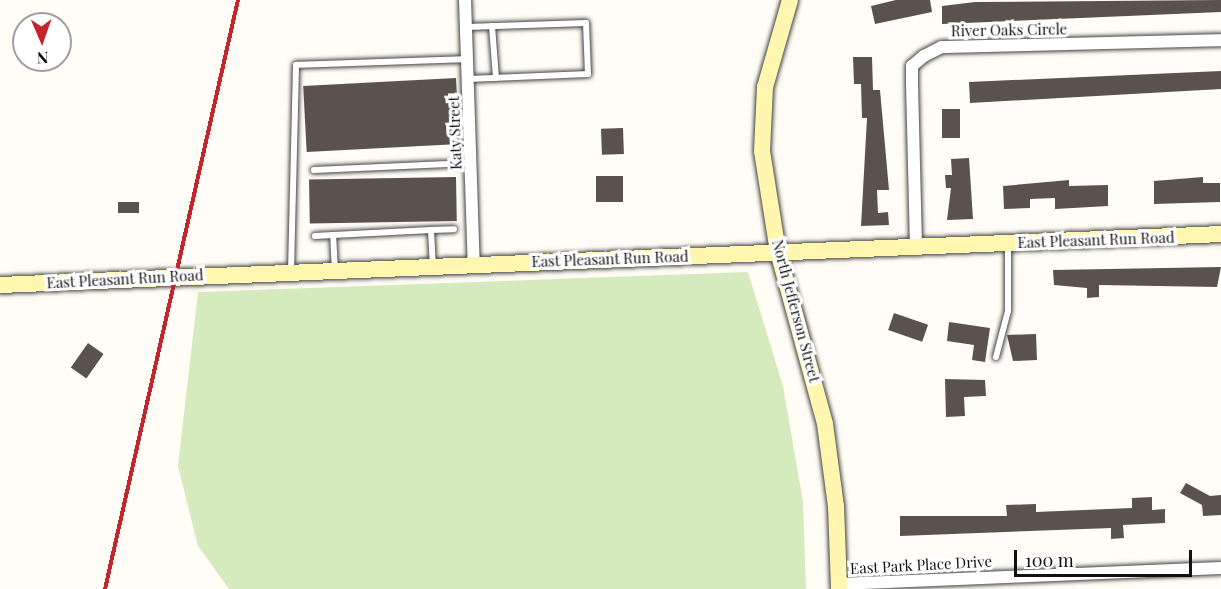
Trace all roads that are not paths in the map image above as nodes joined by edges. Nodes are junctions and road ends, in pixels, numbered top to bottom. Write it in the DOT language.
graph roads {
  1 [pos="465,0"];
  2 [pos="790,0"];
  3 [pos="492,26"];
  4 [pos="466,27"];
  5 [pos="1221,39"];
  6 [pos="467,59"];
  7 [pos="496,78"];
  8 [pos="468,79"];
  9 [pos="471,163"];
  10 [pos="314,170"];
  11 [pos="431,230"];
  12 [pos="454,230"];
  13 [pos="1221,234"];
  14 [pos="333,235"];
  15 [pos="315,236"];
  16 [pos="1008,243"];
  17 [pos="916,247"];
  18 [pos="778,252"];
  19 [pos="474,265"];
  20 [pos="433,267"];
  21 [pos="335,271"];
  22 [pos="291,273"];
  23 [pos="0,285"];
  24 [pos="996,357"];
  25 [pos="1221,568"];
  26 [pos="839,586"];
  1 -- 4 [label="street, Katy Street"];
  2 -- 18 [label="main road, North Jefferson Street"];
  3 -- 4 [label="lane"];
  3 -- 7 [label="lane"];
  3 -- 7 [label="lane"];
  4 -- 6 [label="street, Katy Street"];
  5 -- 17 [label="street, River Oaks Circle"];
  6 -- 8 [label="street, Katy Street"];
  6 -- 22 [label="lane"];
  7 -- 8 [label="lane"];
  8 -- 9 [label="street, Katy Street"];
  9 -- 10 [label="lane"];
  9 -- 19 [label="street, Katy Street"];
  11 -- 12 [label="lane"];
  11 -- 14 [label="lane"];
  11 -- 20 [label="lane"];
  13 -- 16 [label="main road, East Pleasant Run Road"];
  14 -- 15 [label="lane"];
  14 -- 21 [label="lane"];
  16 -- 17 [label="main road, East Pleasant Run Road"];
  16 -- 24 [label="lane"];
  17 -- 18 [label="main road, East Pleasant Run Road"];
  18 -- 19 [label="main road, East Pleasant Run Road"];
  18 -- 26 [label="main road, North Jefferson Street"];
  19 -- 20 [label="main road, East Pleasant Run Road"];
  20 -- 21 [label="main road, East Pleasant Run Road"];
  21 -- 22 [label="main road, East Pleasant Run Road"];
  22 -- 23 [label="main road, East Pleasant Run Road"];
  25 -- 26 [label="street, East Park Place Drive"];
}
